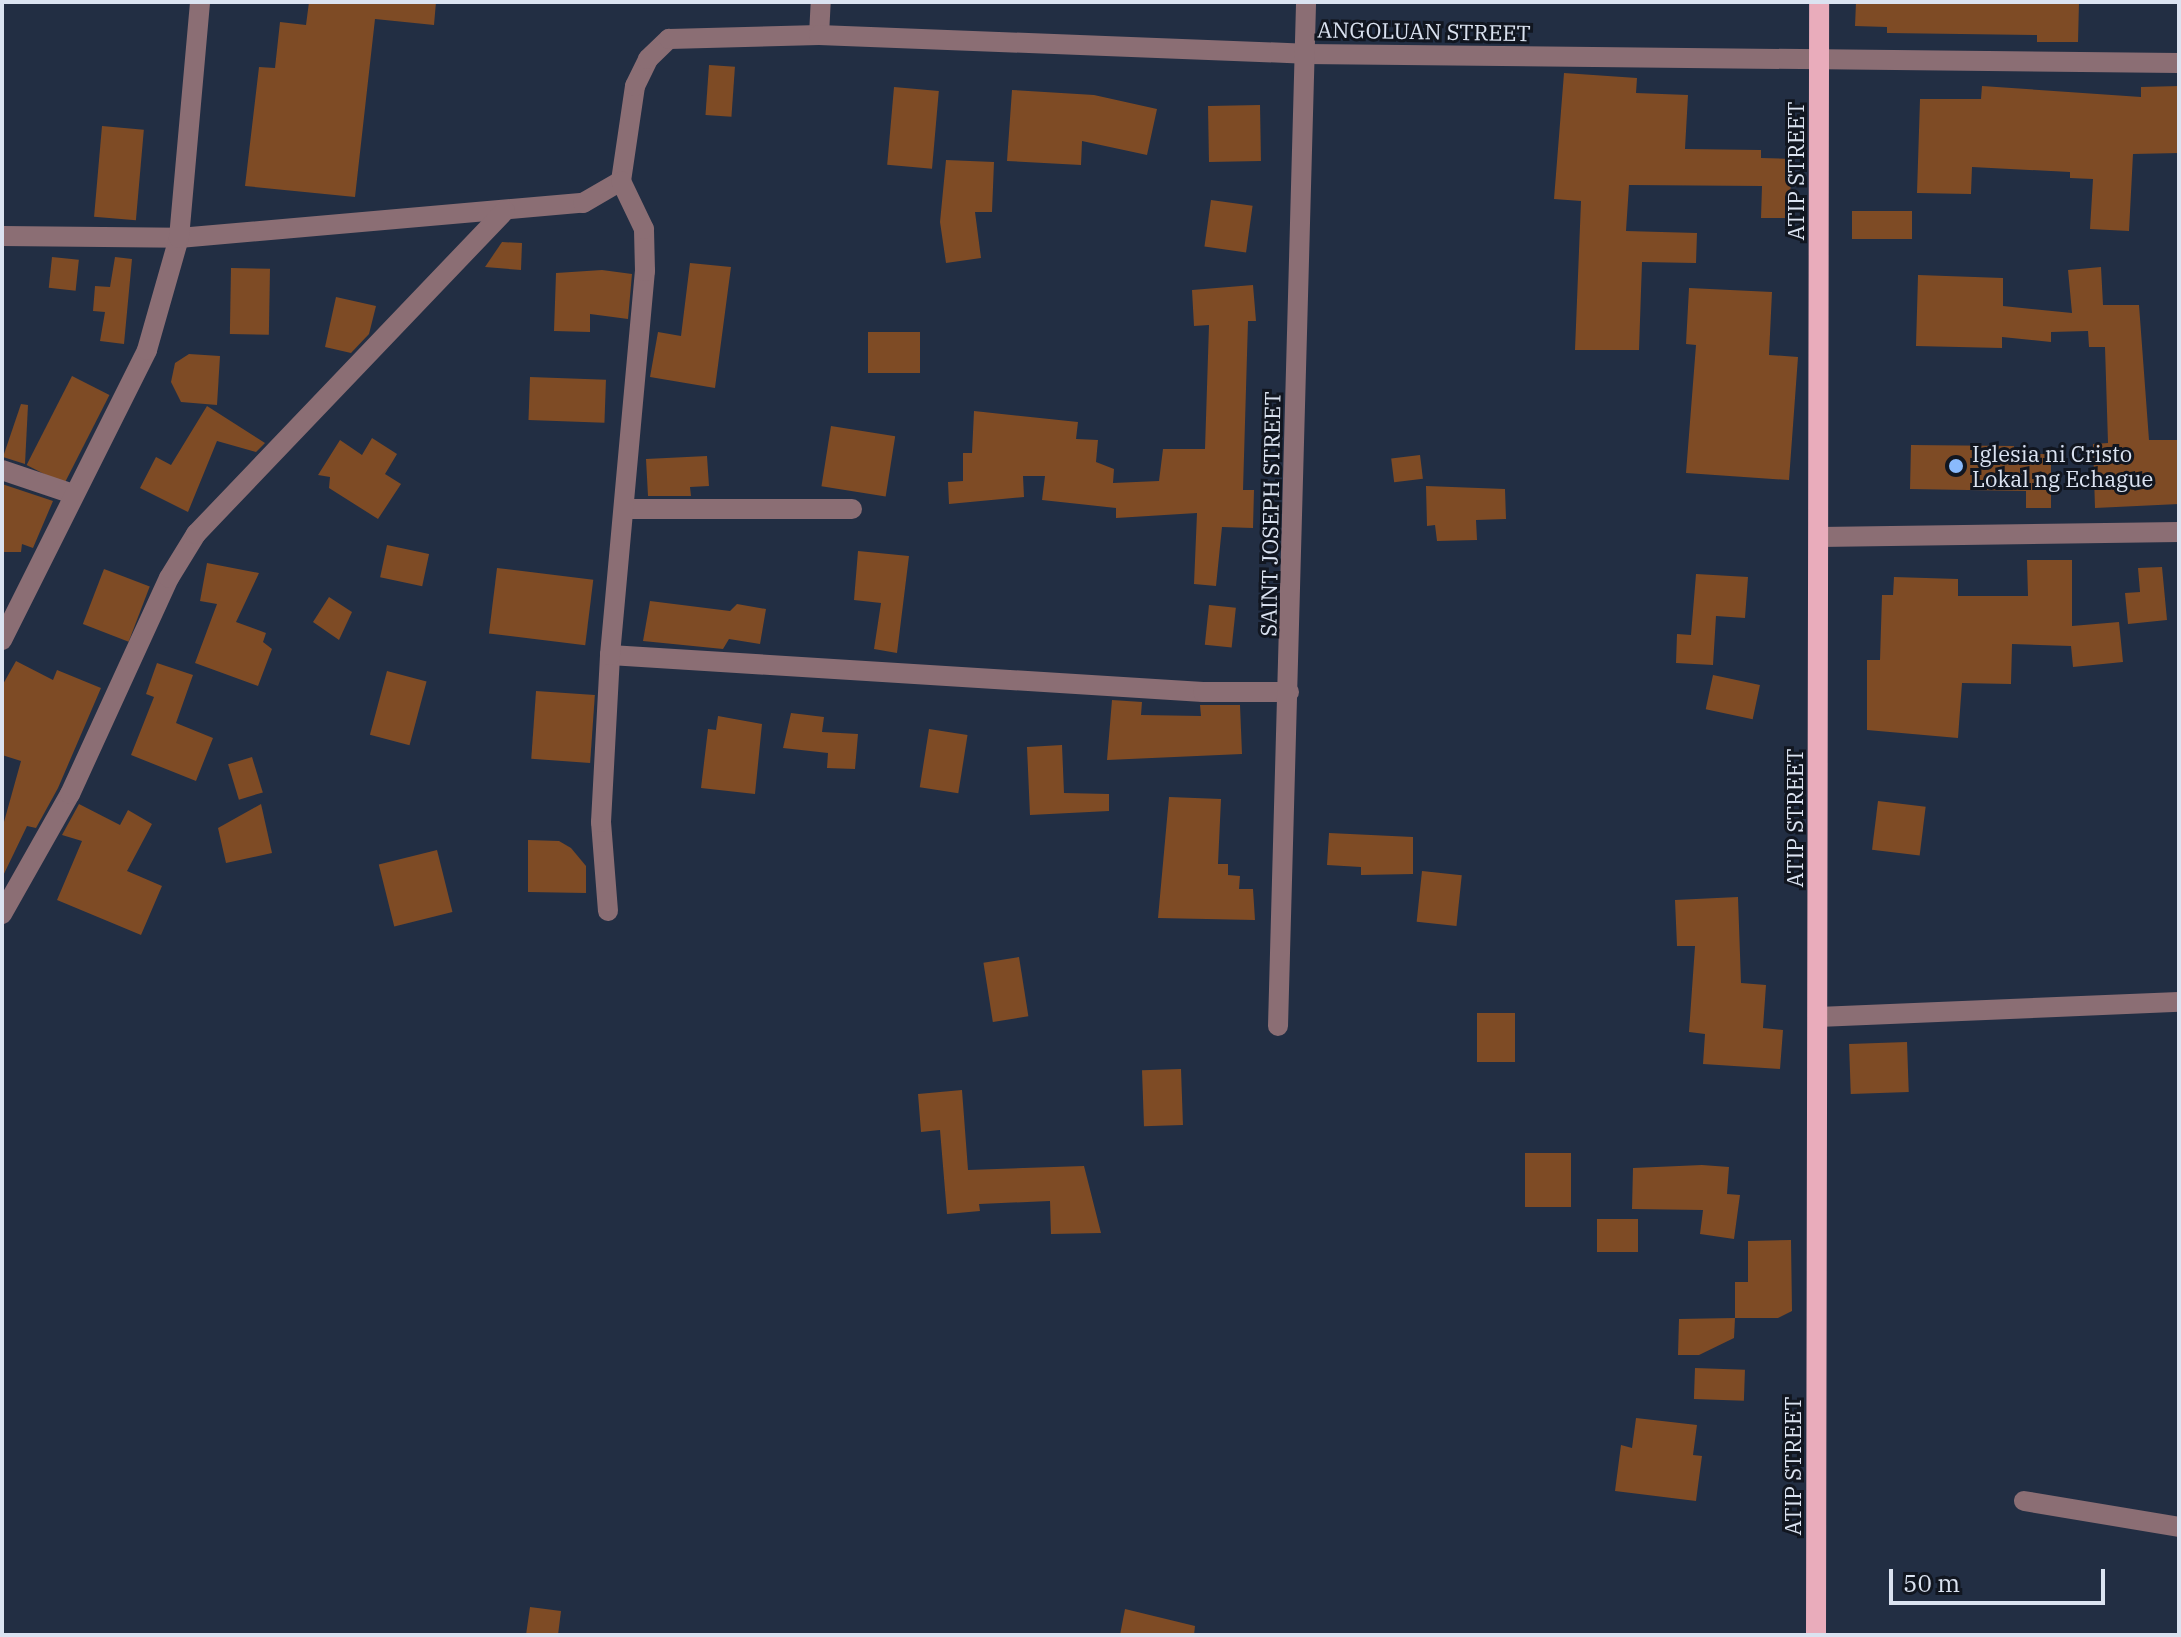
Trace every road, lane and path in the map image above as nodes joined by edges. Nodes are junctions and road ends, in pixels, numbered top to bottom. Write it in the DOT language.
graph roads {
  1 [pos="200,2"];
  2 [pos="821,2"];
  3 [pos="1306,2"];
  4 [pos="1819,2"];
  5 [pos="819,35"];
  6 [pos="1305,54"];
  7 [pos="1820,61"];
  8 [pos="2179,63"];
  9 [pos="621,181"];
  10 [pos="505,211"];
  11 [pos="2,236"];
  12 [pos="179,238"];
  13 [pos="2,470"];
  14 [pos="73,494"];
  15 [pos="626,509"];
  16 [pos="852,509"];
  17 [pos="2179,532"];
  18 [pos="1820,537"];
  19 [pos="2,640"];
  20 [pos="610,655"];
  21 [pos="1289,692"];
  22 [pos="608,911"];
  23 [pos="2,914"];
  24 [pos="2179,1002"];
  25 [pos="1818,1017"];
  26 [pos="1278,1026"];
  27 [pos="2024,1501"];
  28 [pos="2179,1527"];
  29 [pos="1816,1635"];
  1 -- 12 [label="street"];
  2 -- 5 [label="street"];
  3 -- 6 [label="street, SAINT JOSEPH STREET"];
  4 -- 7 [label="main road, ATIP STREET"];
  5 -- 6 [label="street, ANGOLUAN STREET"];
  5 -- 9 [label="street, ANGOLUAN STREET"];
  6 -- 7 [label="street, ANGOLUAN STREET"];
  6 -- 21 [label="street, SAINT JOSEPH STREET"];
  7 -- 8 [label="street, ANGOLUAN STREET"];
  7 -- 18 [label="main road, ATIP STREET"];
  9 -- 10 [label="street"];
  9 -- 15 [label="street"];
  10 -- 12 [label="street"];
  10 -- 23 [label="street"];
  11 -- 12 [label="street"];
  12 -- 14 [label="street"];
  13 -- 14 [label="street"];
  14 -- 19 [label="street"];
  15 -- 16 [label="street"];
  15 -- 20 [label="street"];
  17 -- 18 [label="street"];
  18 -- 25 [label="main road, ATIP STREET"];
  20 -- 21 [label="street"];
  20 -- 22 [label="street"];
  21 -- 26 [label="street, SAINT JOSEPH STREET"];
  24 -- 25 [label="street"];
  25 -- 29 [label="main road, ATIP STREET"];
  27 -- 28 [label="street"];
}
